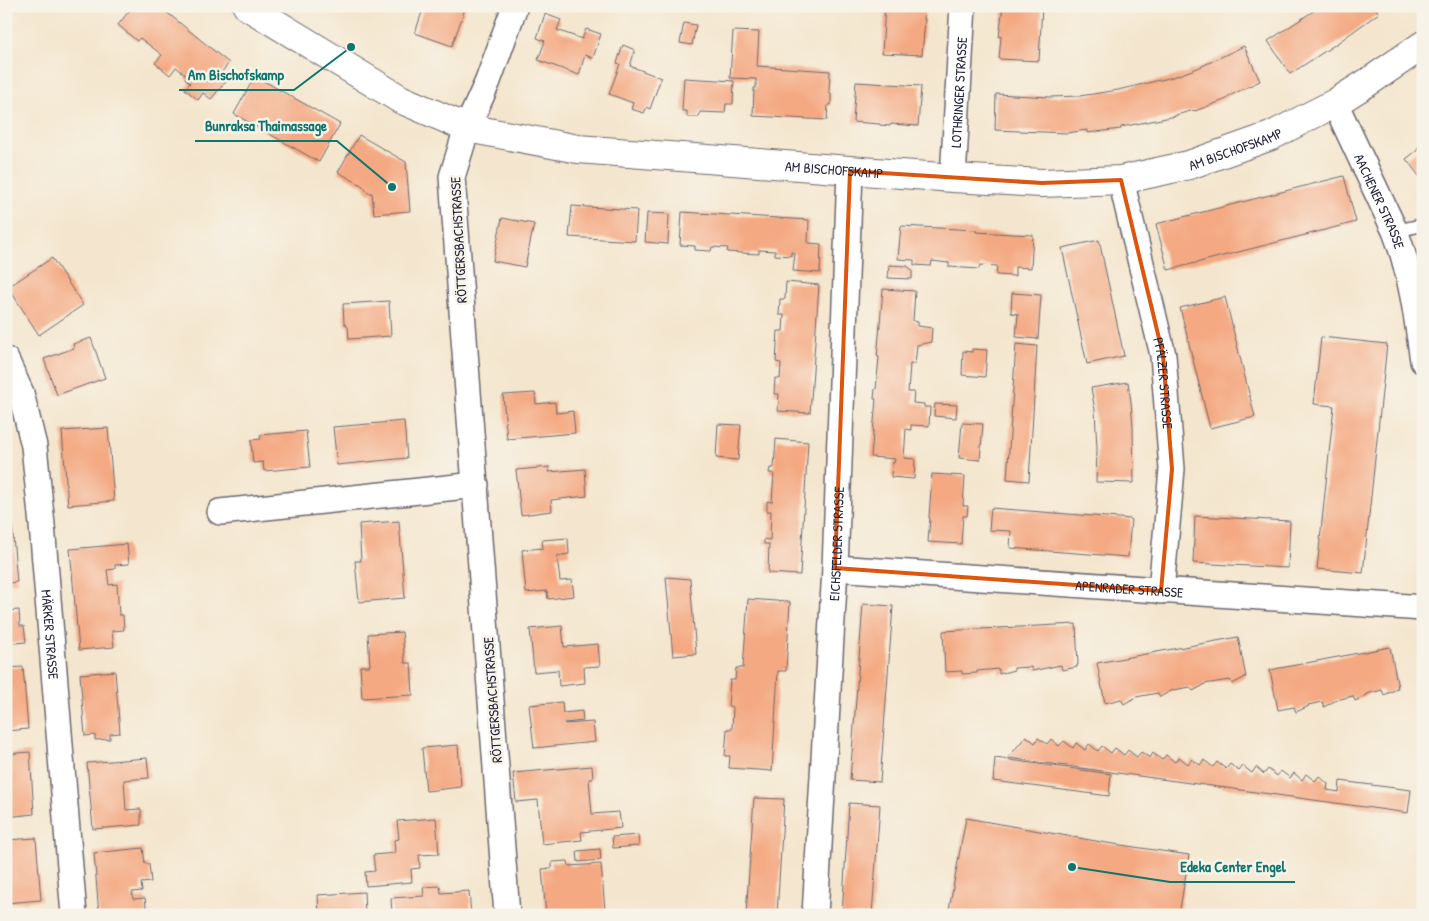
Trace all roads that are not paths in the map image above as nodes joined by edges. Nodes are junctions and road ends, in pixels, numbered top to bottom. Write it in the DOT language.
graph roads {
  1 [pos="248,6"];
  2 [pos="515,6"];
  3 [pos="963,6"];
  4 [pos="1423,44"];
  5 [pos="1335,102"];
  6 [pos="467,128"];
  7 [pos="850,171"];
  8 [pos="953,178"];
  9 [pos="1121,180"];
  10 [pos="1423,225"];
  11 [pos="1395,231"];
  12 [pos="6,360"];
  13 [pos="1423,362"];
  14 [pos="476,485"];
  15 [pos="220,512"];
  16 [pos="835,568"];
  17 [pos="1161,591"];
  18 [pos="1423,608"];
  19 [pos="74,915"];
  20 [pos="508,915"];
  21 [pos="815,915"];
  1 -- 6 [label="street, AM BISCHOFSKAMP"];
  2 -- 6 [label="street, RÖTTGERSBACHSTRASSE"];
  3 -- 8 [label="street, LOTHRINGER STRASSE"];
  4 -- 5 [label="street, AM BISCHOFSKAMP"];
  5 -- 9 [label="street, AM BISCHOFSKAMP"];
  5 -- 11 [label="street, AACHENER STRASSE"];
  6 -- 7 [label="street, AM BISCHOFSKAMP"];
  6 -- 14 [label="street, RÖTTGERSBACHSTRASSE"];
  7 -- 8 [label="street, AM BISCHOFSKAMP"];
  7 -- 16 [label="street, EICHSFELDER STRASSE"];
  8 -- 9 [label="street, AM BISCHOFSKAMP"];
  9 -- 17 [label="street, PFÄLZER STRASSE"];
  10 -- 11 [label="lane"];
  11 -- 13 [label="street, AACHENER STRASSE"];
  12 -- 19 [label="street, MÄRKER STRASSE"];
  14 -- 15 [label="street"];
  14 -- 20 [label="street, RÖTTGERSBACHSTRASSE"];
  16 -- 17 [label="street, APENRADER STRASSE"];
  16 -- 21 [label="street, EICHSFELDER STRASSE"];
  17 -- 18 [label="street, APENRADER STRASSE"];
}
